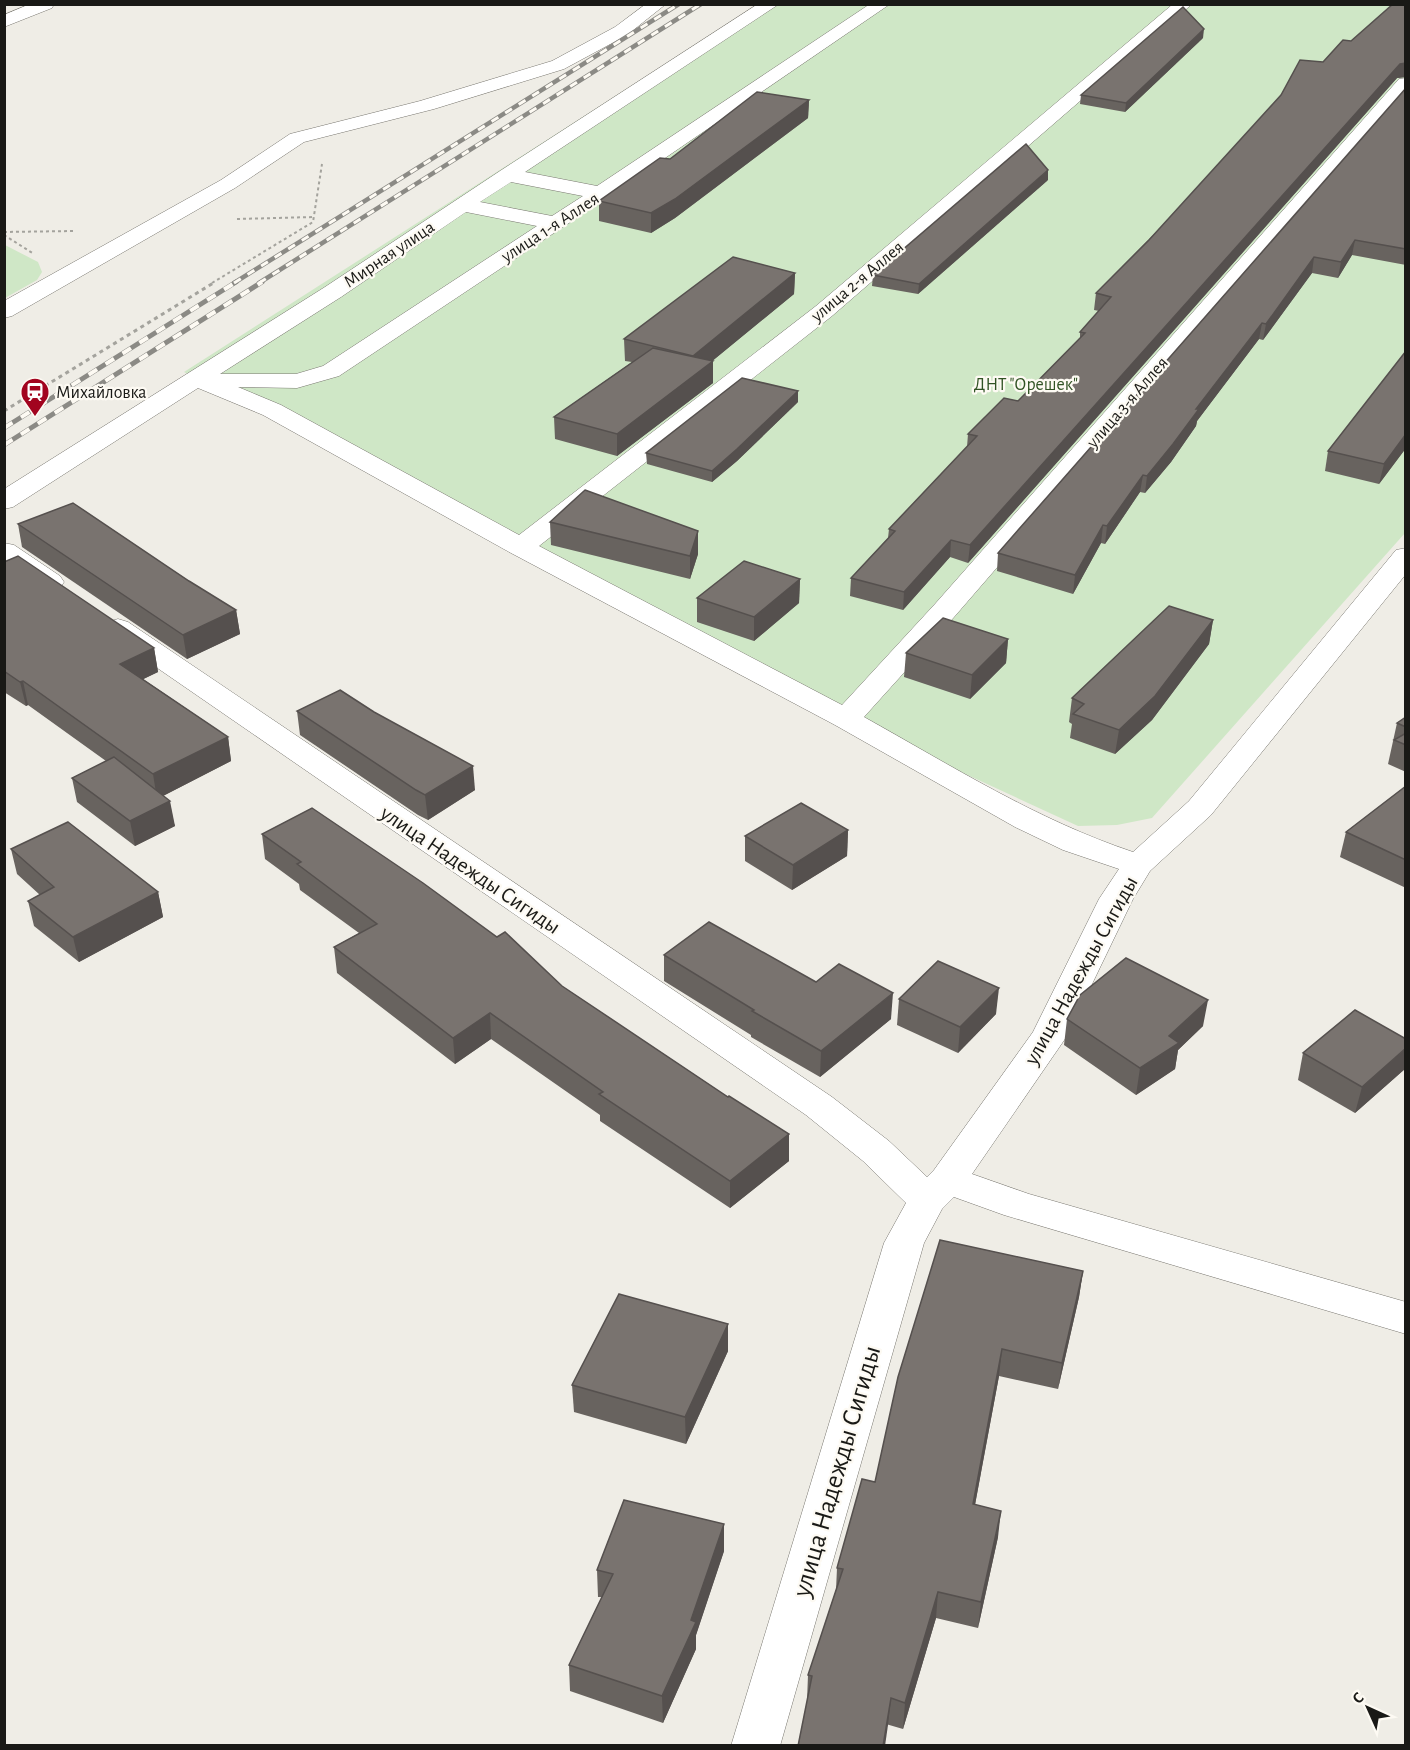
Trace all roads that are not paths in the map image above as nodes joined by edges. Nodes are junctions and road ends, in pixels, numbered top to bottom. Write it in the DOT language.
graph roads {
  1 [pos="46,4"];
  2 [pos="658,4"];
  3 [pos="771,4"];
  4 [pos="882,4"];
  5 [pos="1185,4"];
  6 [pos="4,22"];
  7 [pos="1406,83"];
  8 [pos="507,175"];
  9 [pos="601,194"];
  10 [pos="462,205"];
  11 [pos="555,223"];
  12 [pos="4,311"];
  13 [pos="196,379"];
  14 [pos="4,501"];
  15 [pos="521,547"];
  16 [pos="4,551"];
  17 [pos="1406,556"];
  18 [pos="846,719"];
  19 [pos="1138,865"];
  20 [pos="938,1190"];
  21 [pos="1406,1318"];
  22 [pos="755,1746"];
  1 -- 6 [label="street"];
  2 -- 12 [label="street"];
  3 -- 8 [label="street, Мирная улица"];
  4 -- 9 [label="street, улица 1-я Аллея"];
  5 -- 15 [label="street, улица 2-я Аллея"];
  7 -- 18 [label="street, улица 3-я Аллея"];
  8 -- 9 [label="street"];
  8 -- 10 [label="street, Мирная улица"];
  9 -- 11 [label="street, улица 1-я Аллея"];
  10 -- 11 [label="street"];
  10 -- 13 [label="street, Мирная улица"];
  11 -- 13 [label="street, улица 1-я Аллея"];
  13 -- 14 [label="street, Мирная улица"];
  13 -- 15 [label="street"];
  15 -- 18 [label="street"];
  16 -- 20 [label="street, улица Надежды Сигиды"];
  17 -- 19 [label="street, улица Надежды Сигиды"];
  18 -- 19 [label="street"];
  19 -- 20 [label="street, улица Надежды Сигиды"];
  20 -- 21 [label="street"];
  20 -- 22 [label="street, улица Надежды Сигиды"];
}
